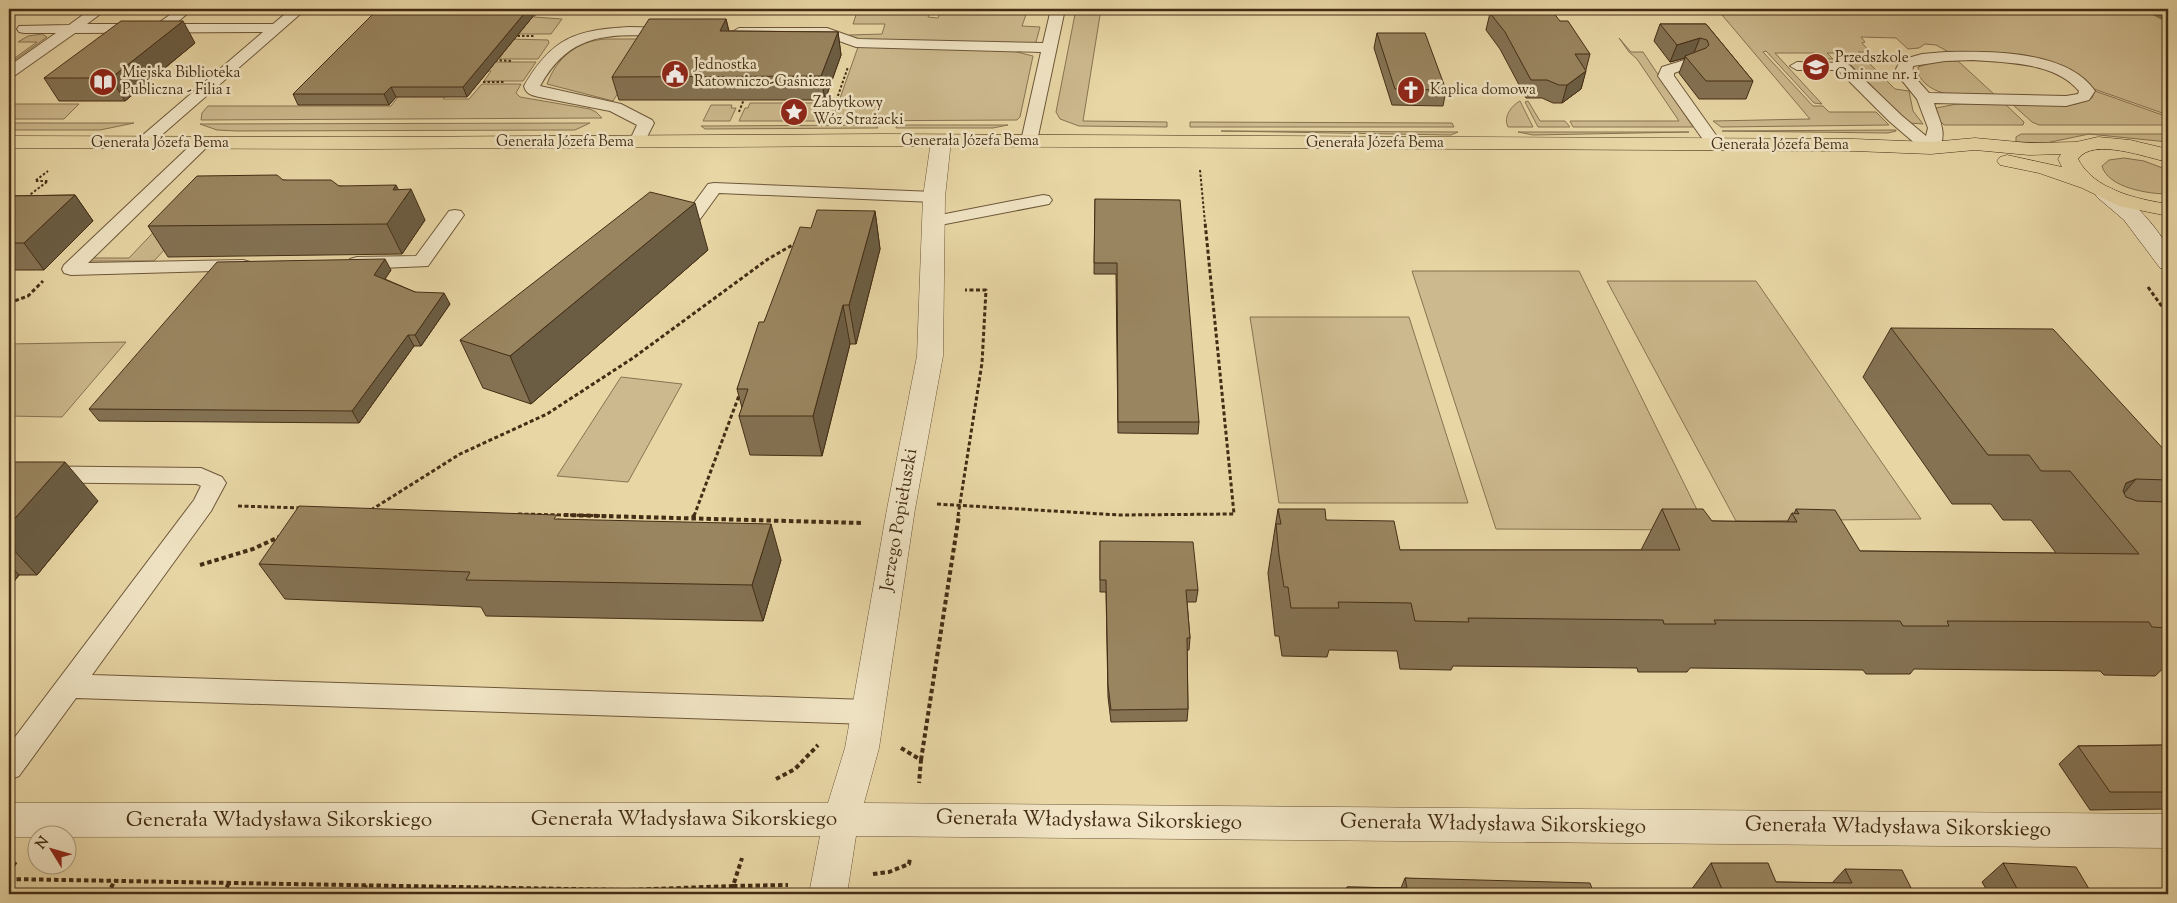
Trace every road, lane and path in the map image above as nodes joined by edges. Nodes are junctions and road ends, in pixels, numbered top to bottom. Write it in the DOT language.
graph roads {
  1 [pos="100,9"];
  2 [pos="186,9"];
  3 [pos="299,9"];
  4 [pos="1058,9"];
  5 [pos="161,28"];
  6 [pos="277,28"];
  7 [pos="24,29"];
  8 [pos="72,29"];
  9 [pos="688,32"];
  10 [pos="728,32"];
  11 [pos="856,43"];
  12 [pos="1048,48"];
  13 [pos="1694,61"];
  14 [pos="1797,66"];
  15 [pos="9,74"];
  16 [pos="1925,98"];
  17 [pos="837,99"];
  18 [pos="941,141"];
  19 [pos="1029,141"];
  20 [pos="9,142"];
  21 [pos="637,142"];
  22 [pos="143,143"];
  23 [pos="200,144"];
  24 [pos="1715,145"];
  25 [pos="1931,148"];
  26 [pos="2076,148"];
  27 [pos="2141,148"];
  28 [pos="2168,148"];
  29 [pos="2168,156"];
  30 [pos="1199,162"];
  31 [pos="54,166"];
  32 [pos="2097,188"];
  33 [pos="815,191"];
  34 [pos="25,199"];
  35 [pos="1042,200"];
  36 [pos="934,209"];
  37 [pos="2168,210"];
  38 [pos="455,215"];
  39 [pos="692,218"];
  40 [pos="797,243"];
  41 [pos="793,252"];
  42 [pos="2168,263"];
  43 [pos="340,264"];
  44 [pos="261,265"];
  45 [pos="49,276"];
  46 [pos="959,290"];
  47 [pos="9,303"];
  48 [pos="741,390"];
  49 [pos="9,474"];
  50 [pos="203,505"];
  51 [pos="960,505"];
  52 [pos="311,508"];
  53 [pos="361,509"];
  54 [pos="901,509"];
  55 [pos="371,510"];
  56 [pos="380,510"];
  57 [pos="517,514"];
  58 [pos="693,518"];
  59 [pos="288,533"];
  60 [pos="146,581"];
  61 [pos="69,686"];
  62 [pos="825,711"];
  63 [pos="868,712"];
  64 [pos="817,745"];
  65 [pos="921,760"];
  66 [pos="9,767"];
  67 [pos="841,819"];
  68 [pos="9,820"];
  69 [pos="2168,831"];
  70 [pos="115,881"];
  71 [pos="229,882"];
  72 [pos="366,885"];
  73 [pos="508,888"];
  74 [pos="107,894"];
  75 [pos="223,894"];
  76 [pos="362,894"];
  77 [pos="506,894"];
  78 [pos="828,894"];
  1 -- 8 [label="lane"];
  2 -- 5 [label="lane"];
  3 -- 6 [label="lane"];
  4 -- 12 [label="lane"];
  5 -- 6 [label="lane"];
  5 -- 8 [label="lane"];
  6 -- 22 [label="lane"];
  7 -- 8 [label="lane"];
  8 -- 15 [label="lane"];
  9 -- 21 [label="lane"];
  10 -- 11 [label="lane"];
  11 -- 12 [label="lane"];
  11 -- 17 [label="path"];
  12 -- 19 [label="lane"];
  13 -- 24 [label="lane"];
  14 -- 25 [label="lane"];
  16 -- 16 [label="lane"];
  16 -- 25 [label="lane"];
  18 -- 19 [label="main road, Generała Józefa Bema"];
  18 -- 21 [label="main road, Generała Józefa Bema"];
  18 -- 36 [label="street, Jerzego Popiełuszki"];
  19 -- 24 [label="main road, Generała Józefa Bema"];
  20 -- 22 [label="main road, Generała Józefa Bema"];
  21 -- 23 [label="main road, Generała Józefa Bema"];
  22 -- 23 [label="main road, Generała Józefa Bema"];
  23 -- 44 [label="lane"];
  24 -- 25 [label="main road, Generała Józefa Bema"];
  25 -- 26 [label="main road, Generała Józefa Bema"];
  25 -- 32 [label="main road, Generała Józefa Bema"];
  26 -- 27 [label="main road, Generała Józefa Bema"];
  26 -- 32 [label="main road"];
  27 -- 28 [label="main road"];
  27 -- 29 [label="main road"];
  30 -- 51 [label="path"];
  31 -- 34 [label="path"];
  32 -- 37 [label="main road, Generała Józefa Bema"];
  32 -- 42 [label="street"];
  33 -- 36 [label="lane"];
  33 -- 39 [label="lane"];
  33 -- 40 [label="path"];
  35 -- 36 [label="lane"];
  36 -- 54 [label="street, Jerzego Popiełuszki"];
  38 -- 43 [label="lane"];
  40 -- 41 [label="path"];
  40 -- 55 [label="path"];
  45 -- 47 [label="path"];
  46 -- 51 [label="path"];
  48 -- 58 [label="path"];
  49 -- 50 [label="lane"];
  50 -- 52 [label="path"];
  50 -- 60 [label="lane"];
  51 -- 54 [label="path"];
  51 -- 65 [label="path"];
  53 -- 55 [label="path"];
  54 -- 58 [label="path"];
  54 -- 63 [label="street, Jerzego Popiełuszki"];
  55 -- 56 [label="path"];
  57 -- 58 [label="path"];
  59 -- 60 [label="path"];
  60 -- 61 [label="lane"];
  61 -- 62 [label="lane"];
  61 -- 66 [label="lane"];
  62 -- 63 [label="lane"];
  62 -- 64 [label="path"];
  63 -- 67 [label="street, Jerzego Popiełuszki"];
  67 -- 68 [label="street, Generała Władysława Sikorskiego"];
  67 -- 69 [label="street, Generała Władysława Sikorskiego"];
  67 -- 78 [label="street, Jerzego Popiełuszki"];
  70 -- 74 [label="path"];
  71 -- 75 [label="path"];
  72 -- 76 [label="path"];
  73 -- 77 [label="path"];
}
